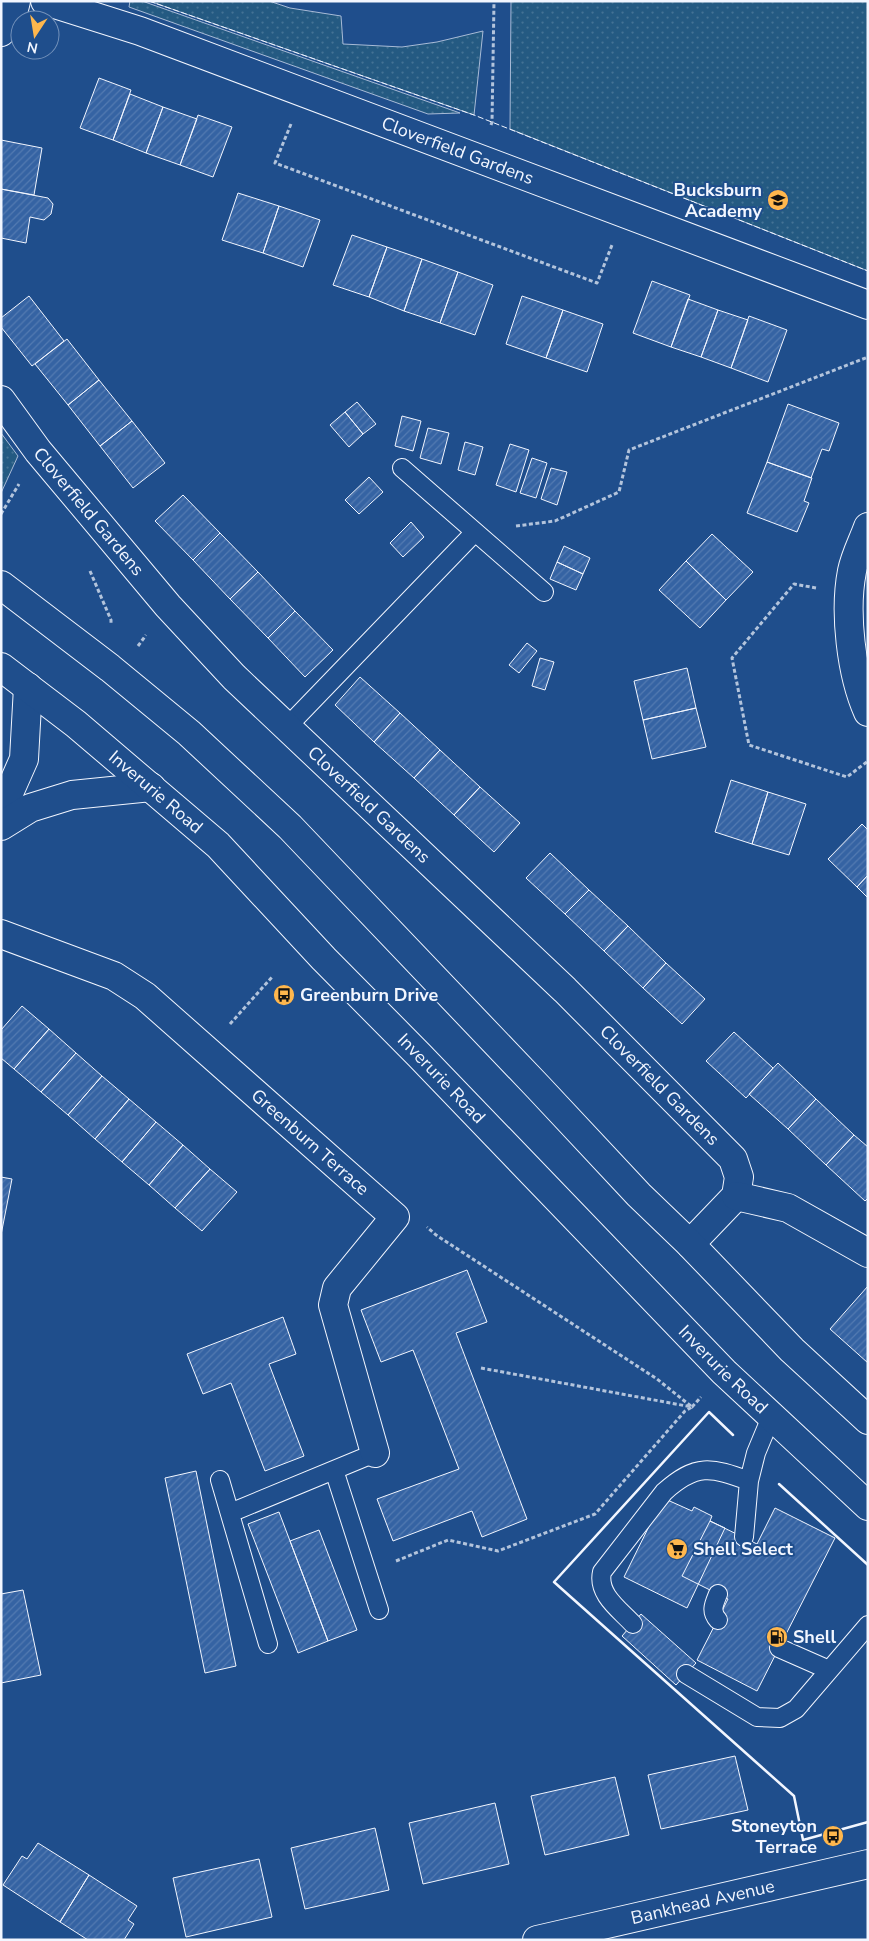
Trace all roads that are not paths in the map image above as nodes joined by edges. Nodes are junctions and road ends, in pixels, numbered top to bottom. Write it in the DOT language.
graph roads {
  1 [pos="16,1"];
  2 [pos="46,1"];
  3 [pos="1,32"];
  4 [pos="868,305"];
  5 [pos="1,400"];
  6 [pos="402,468"];
  7 [pos="868,527"];
  8 [pos="475,532"];
  9 [pos="1,585"];
  10 [pos="544,592"];
  11 [pos="1,668"];
  12 [pos="28,687"];
  13 [pos="868,712"];
  14 [pos="286,728"];
  15 [pos="151,787"];
  16 [pos="1,811"];
  17 [pos="1,826"];
  18 [pos="1,934"];
  19 [pos="736,1196"];
  20 [pos="690,1244"];
  21 [pos="868,1253"];
  22 [pos="771,1417"];
  23 [pos="868,1420"];
  24 [pos="376,1453"];
  25 [pos="334,1470"];
  26 [pos="220,1480"];
  27 [pos="749,1482"];
  28 [pos="868,1506"];
  29 [pos="230,1514"];
  30 [pos="744,1537"];
  31 [pos="718,1594"];
  32 [pos="379,1610"];
  33 [pos="718,1620"];
  34 [pos="633,1624"];
  35 [pos="868,1626"];
  36 [pos="268,1644"];
  37 [pos="779,1648"];
  38 [pos="829,1670"];
  39 [pos="686,1674"];
  40 [pos="868,1864"];
  41 [pos="537,1940"];
  1 -- 3 [label="street"];
  2 -- 4 [label="street, Cloverfield Gardens"];
  5 -- 14 [label="street, Cloverfield Gardens"];
  6 -- 8 [label="lane"];
  7 -- 13 [label="street"];
  8 -- 10 [label="lane"];
  8 -- 14 [label="lane"];
  9 -- 20 [label="street"];
  11 -- 12 [label="street, Inverurie Road"];
  12 -- 15 [label="street, Inverurie Road"];
  12 -- 16 [label="street"];
  14 -- 19 [label="street, Cloverfield Gardens"];
  15 -- 17 [label="street"];
  15 -- 22 [label="street, Inverurie Road"];
  18 -- 24 [label="street, Greenburn Terrace"];
  19 -- 20 [label="street"];
  19 -- 21 [label="street"];
  20 -- 23 [label="street"];
  22 -- 27 [label="lane"];
  22 -- 28 [label="street, Inverurie Road"];
  24 -- 25 [label="lane"];
  25 -- 29 [label="lane"];
  25 -- 32 [label="lane"];
  26 -- 29 [label="lane"];
  27 -- 30 [label="lane"];
  27 -- 34 [label="lane"];
  29 -- 36 [label="lane"];
  31 -- 33 [label="lane"];
  35 -- 38 [label="lane"];
  37 -- 38 [label="lane"];
  38 -- 39 [label="lane"];
  40 -- 41 [label="street, Bankhead Avenue"];
}
